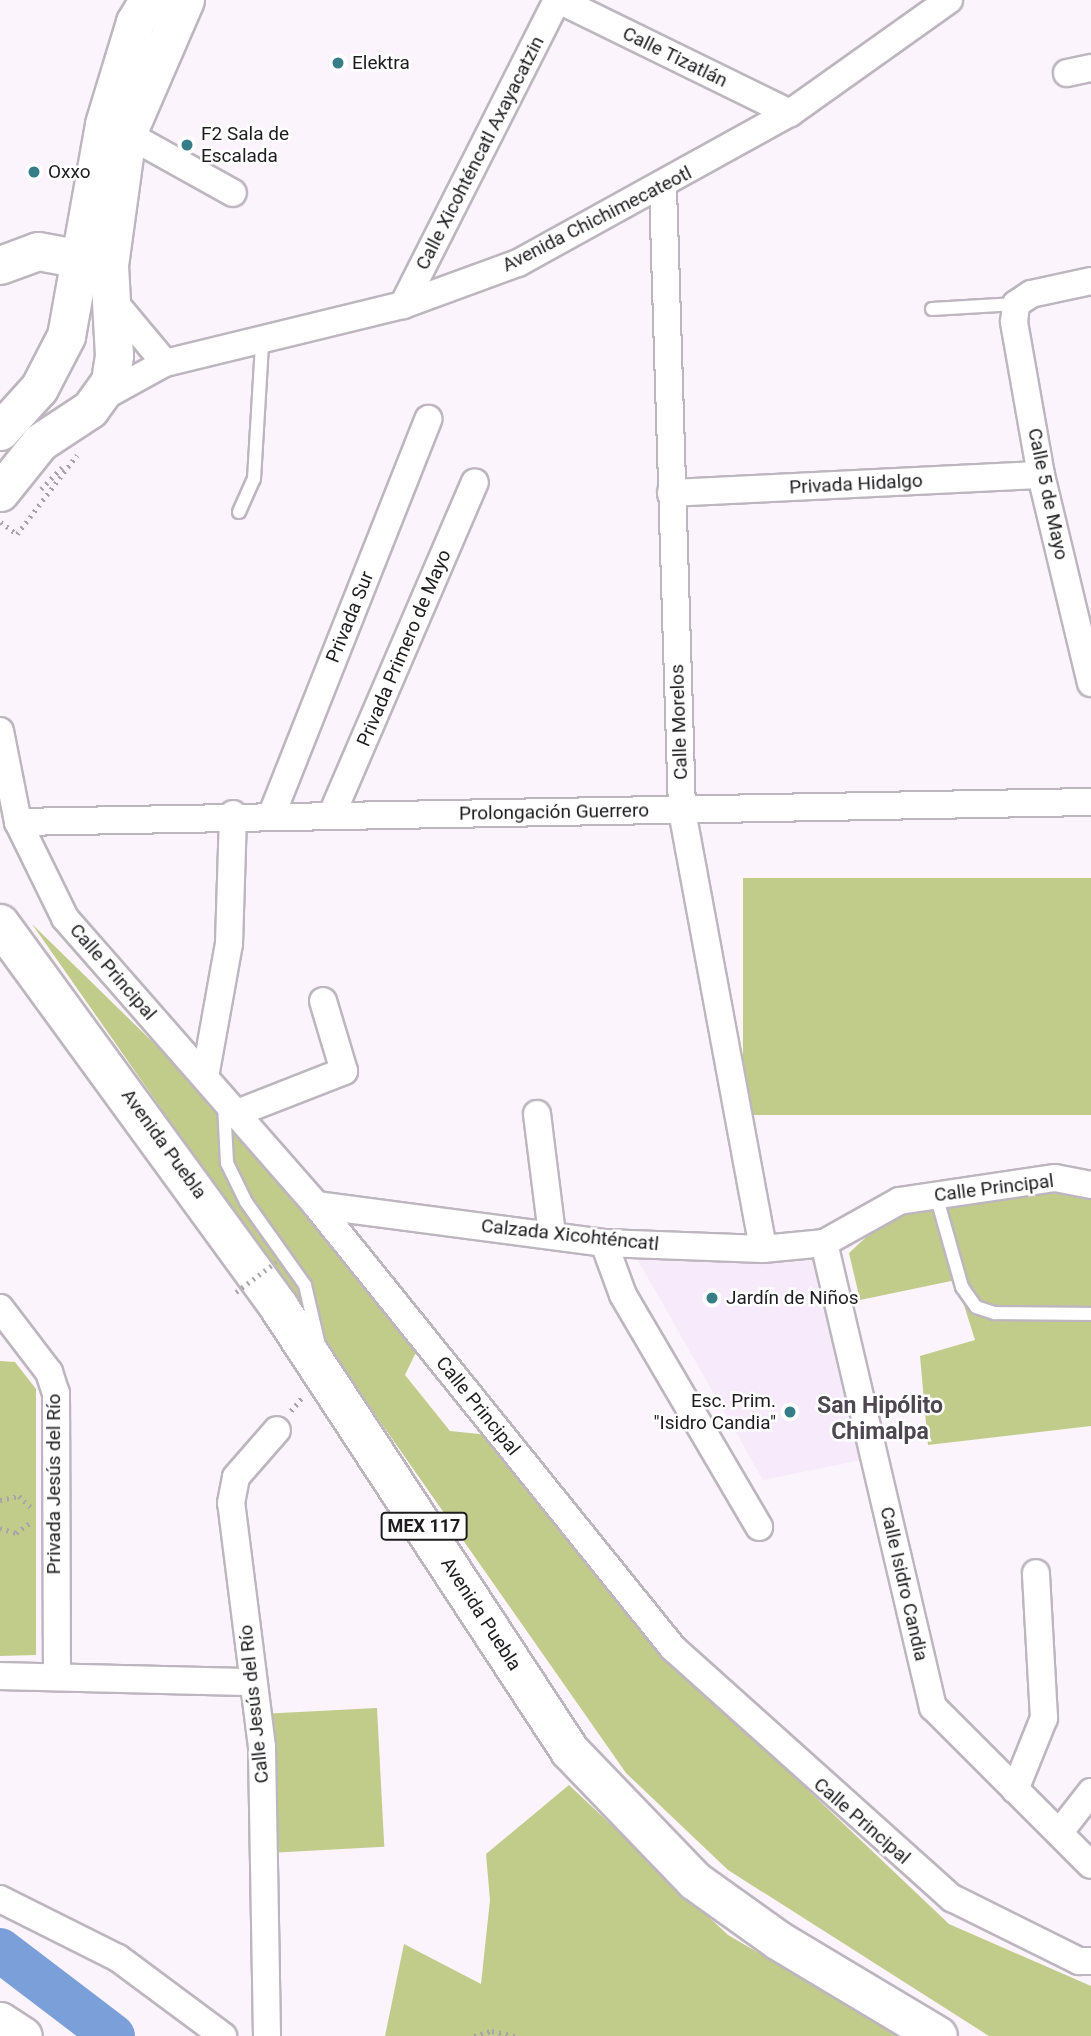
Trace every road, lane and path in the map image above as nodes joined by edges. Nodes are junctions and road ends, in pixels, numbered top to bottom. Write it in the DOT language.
graph roads {
  1 [pos="148,0"];
  2 [pos="185,0"];
  3 [pos="558,0"];
  4 [pos="949,0"];
  5 [pos="790,113"];
  6 [pos="127,134"];
  7 [pos="663,188"];
  8 [pos="233,192"];
  9 [pos="0,265"];
  10 [pos="99,272"];
  11 [pos="1091,281"];
  12 [pos="1016,304"];
  13 [pos="403,305"];
  14 [pos="932,309"];
  15 [pos="262,343"];
  16 [pos="165,363"];
  17 [pos="39,388"];
  18 [pos="88,408"];
  19 [pos="428,419"];
  20 [pos="0,432"];
  21 [pos="1041,475"];
  22 [pos="475,482"];
  23 [pos="44,491"];
  24 [pos="0,492"];
  25 [pos="671,493"];
  26 [pos="239,512"];
  27 [pos="0,522"];
  28 [pos="1081,591"];
  29 [pos="1091,683"];
  30 [pos="0,731"];
  31 [pos="1091,802"];
  32 [pos="682,811"];
  33 [pos="233,814"];
  34 [pos="272,814"];
  35 [pos="332,814"];
  36 [pos="18,822"];
  37 [pos="0,924"];
  38 [pos="323,1001"];
  39 [pos="205,1077"];
  40 [pos="230,1105"];
  41 [pos="537,1114"];
  42 [pos="1091,1185"];
  43 [pos="936,1195"];
  44 [pos="316,1205"];
  45 [pos="552,1235"];
  46 [pos="604,1243"];
  47 [pos="824,1243"];
  48 [pos="762,1249"];
  49 [pos="276,1262"];
  50 [pos="236,1292"];
  51 [pos="0,1308"];
  52 [pos="1091,1314"];
  53 [pos="322,1370"];
  54 [pos="277,1430"];
  55 [pos="0,1500"];
  56 [pos="759,1527"];
  57 [pos="0,1528"];
  58 [pos="1036,1573"];
  59 [pos="0,1676"];
  60 [pos="57,1677"];
  61 [pos="253,1682"];
  62 [pos="1015,1790"];
  63 [pos="1091,1791"];
  64 [pos="1059,1833"];
  65 [pos="1091,1865"];
  66 [pos="0,1899"];
  67 [pos="1087,1963"];
  68 [pos="0,2021"];
  69 [pos="23,2036"];
  70 [pos="223,2036"];
  71 [pos="267,2036"];
  72 [pos="474,2036"];
  73 [pos="515,2036"];
  74 [pos="937,2036"];
  1 -- 10 [label="main road"];
  2 -- 6 [label="main road"];
  3 -- 5 [label="street, Calle Tizatlán"];
  3 -- 13 [label="street, Calle Xicohténcatl Axayacatzin"];
  4 -- 5 [label="street, Avenida Chichimecateotl"];
  5 -- 7 [label="street, Avenida Chichimecateotl"];
  6 -- 8 [label="street"];
  6 -- 10 [label="main road"];
  7 -- 13 [label="street, Avenida Chichimecateotl"];
  7 -- 25 [label="street, Calle Morelos"];
  9 -- 10 [label="main road"];
  10 -- 16 [label="street"];
  10 -- 17 [label="main road"];
  10 -- 18 [label="main road"];
  11 -- 12 [label="street"];
  12 -- 14 [label="lane"];
  12 -- 21 [label="street, Calle 5 de Mayo"];
  13 -- 15 [label="street, Avenida Chichimecateotl"];
  15 -- 16 [label="street, Avenida Chichimecateotl"];
  15 -- 26 [label="lane"];
  16 -- 18 [label="street, Avenida Chichimecateotl"];
  17 -- 18 [label="main road"];
  17 -- 20 [label="main road"];
  18 -- 24 [label="main road"];
  19 -- 34 [label="street, Privada Sur"];
  21 -- 25 [label="street, Privada Hidalgo"];
  21 -- 28 [label="street, Calle 5 de Mayo"];
  22 -- 35 [label="street, Privada Primero de Mayo"];
  23 -- 27 [label="path"];
  25 -- 32 [label="street, Calle Morelos"];
  28 -- 29 [label="street, Calle 5 de Mayo"];
  30 -- 36 [label="street, Calle Principal"];
  31 -- 32 [label="street, Prolongación Guerrero"];
  32 -- 35 [label="street, Prolongación Guerrero"];
  32 -- 48 [label="street, Calle Morelos"];
  33 -- 34 [label="street, Prolongación Guerrero"];
  33 -- 36 [label="street, Prolongación Guerrero"];
  33 -- 39 [label="street"];
  34 -- 35 [label="street, Prolongación Guerrero"];
  36 -- 39 [label="street, Calle Principal"];
  37 -- 53 [label="main road, Avenida Puebla / MEX 117"];
  38 -- 40 [label="street"];
  39 -- 40 [label="street, Calle Principal"];
  40 -- 44 [label="street, Calle Principal"];
  40 -- 53 [label="lane"];
  41 -- 45 [label="street"];
  42 -- 43 [label="street, Calle Principal"];
  43 -- 47 [label="street, Calle Principal"];
  43 -- 52 [label="lane"];
  44 -- 45 [label="street, Calzada Xicohténcatl"];
  44 -- 67 [label="street, Calle Principal"];
  45 -- 46 [label="street, Calzada Xicohténcatl"];
  46 -- 48 [label="street, Calzada Xicohténcatl"];
  46 -- 56 [label="street"];
  47 -- 48 [label="street, Calzada Xicohténcatl"];
  47 -- 62 [label="street, Calle Isidro Candia"];
  49 -- 50 [label="path, bridge"];
  51 -- 60 [label="street, Privada Jesús del Río"];
  53 -- 74 [label="main road, Avenida Puebla / MEX 117"];
  54 -- 61 [label="street, Calle Jesús del Río"];
  55 -- 57 [label="path"];
  58 -- 62 [label="street"];
  59 -- 60 [label="street"];
  60 -- 61 [label="street"];
  61 -- 71 [label="street, Calle Jesús del Río"];
  62 -- 64 [label="street, Calle Isidro Candia"];
  63 -- 64 [label="street"];
  64 -- 65 [label="street, Calle Isidro Candia"];
  66 -- 70 [label="street"];
  68 -- 69 [label="main road"];
  72 -- 73 [label="path"];
}
